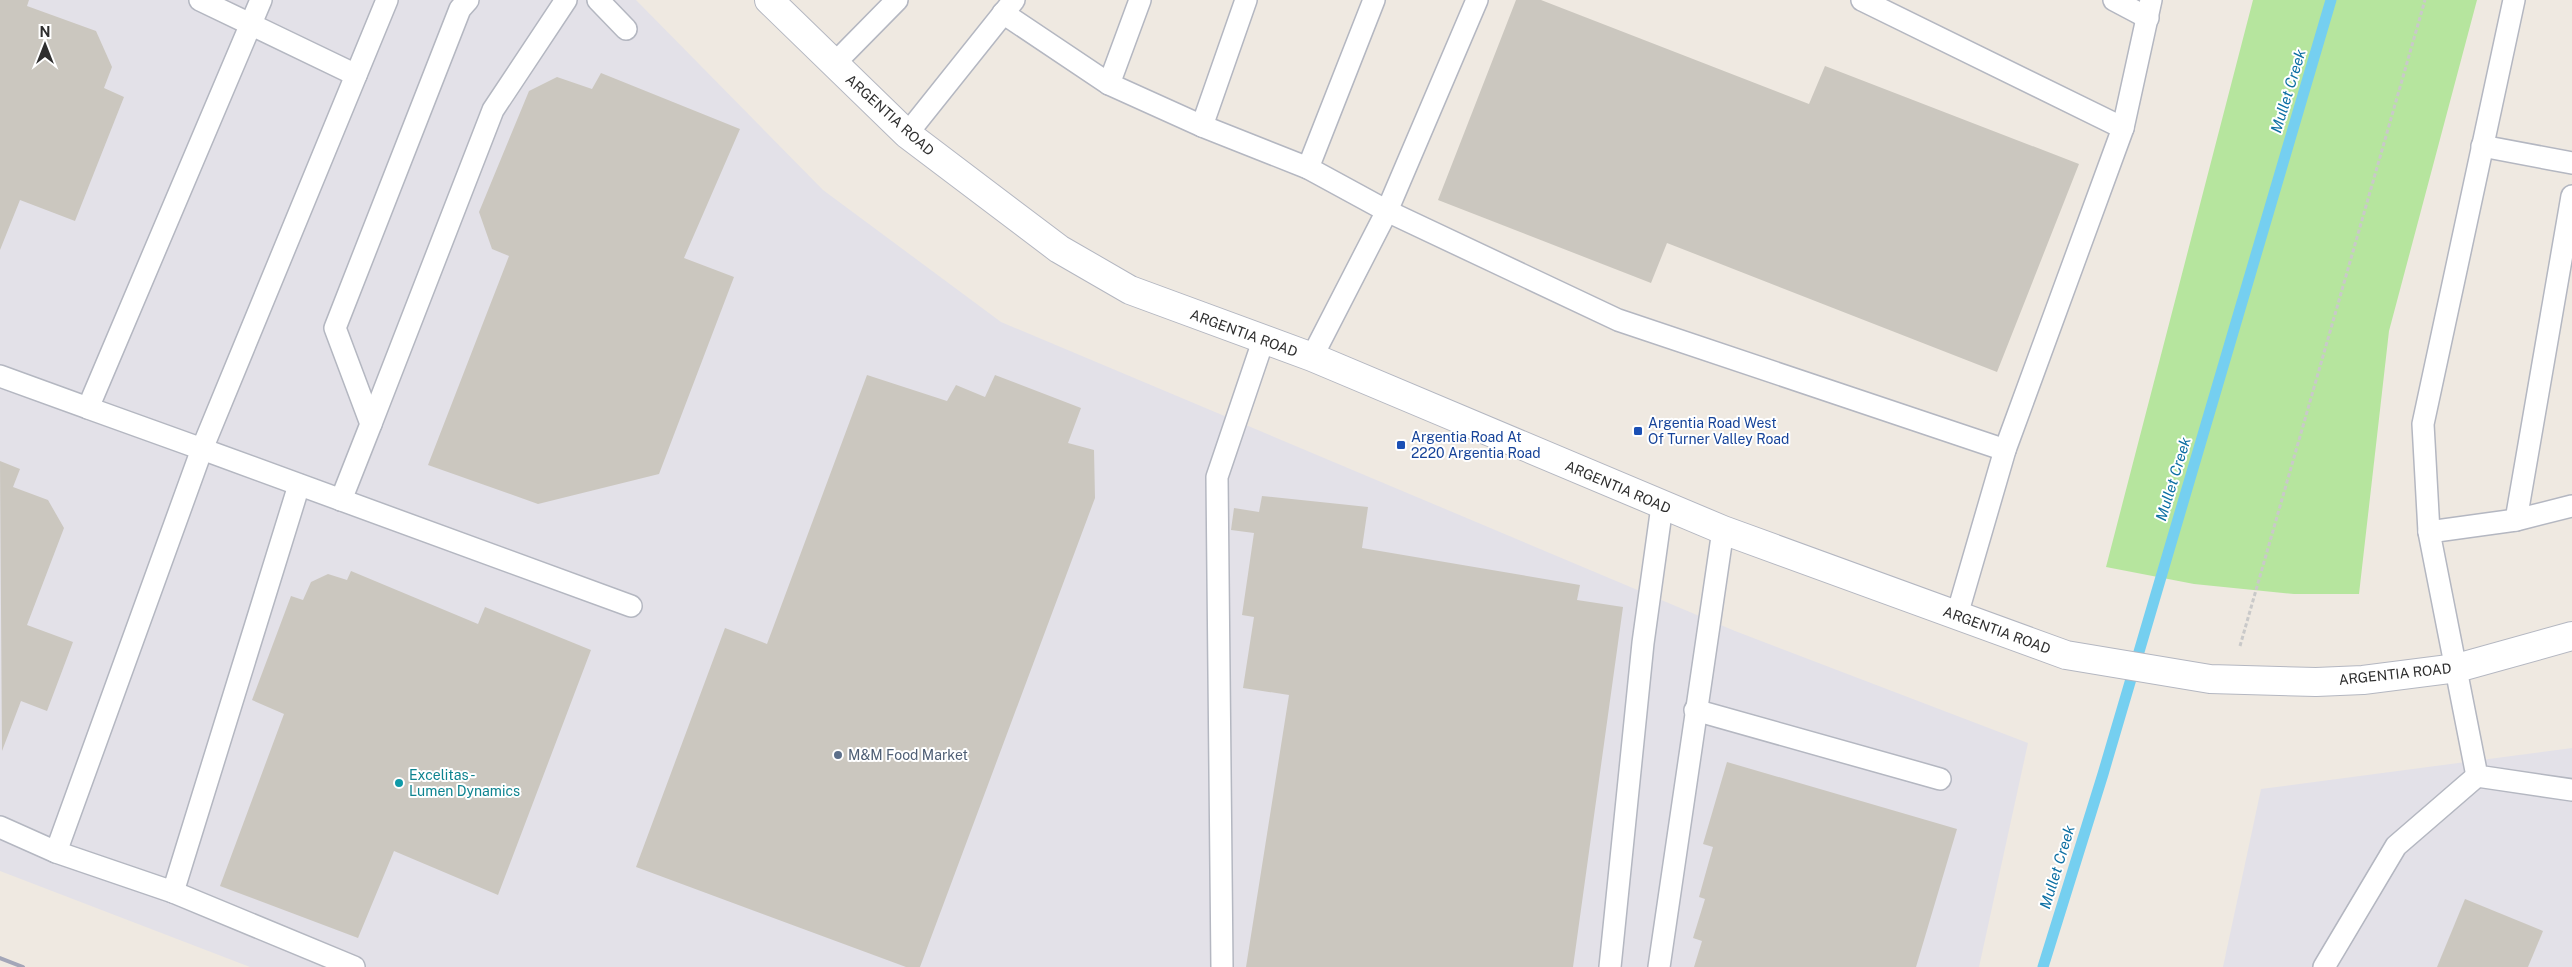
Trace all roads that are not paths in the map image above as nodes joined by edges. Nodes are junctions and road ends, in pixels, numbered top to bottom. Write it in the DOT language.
graph roads {
  1 [pos="200,0"];
  2 [pos="261,0"];
  3 [pos="387,0"];
  4 [pos="468,0"];
  5 [pos="566,0"];
  6 [pos="598,0"];
  7 [pos="770,0"];
  8 [pos="897,0"];
  9 [pos="1140,0"];
  10 [pos="1246,0"];
  11 [pos="1374,0"];
  12 [pos="1477,0"];
  13 [pos="1862,0"];
  14 [pos="2114,0"];
  15 [pos="2514,0"];
  16 [pos="1009,7"];
  17 [pos="2150,9"];
  18 [pos="252,25"];
  19 [pos="626,29"];
  20 [pos="834,64"];
  21 [pos="356,75"];
  22 [pos="1109,84"];
  23 [pos="1202,126"];
  24 [pos="2122,128"];
  25 [pos="907,134"];
  26 [pos="2482,146"];
  27 [pos="2572,163"];
  28 [pos="1308,168"];
  29 [pos="2572,196"];
  30 [pos="1387,211"];
  31 [pos="1263,341"];
  32 [pos="1312,357"];
  33 [pos="0,376"];
  34 [pos="88,408"];
  35 [pos="371,424"];
  36 [pos="202,449"];
  37 [pos="2005,450"];
  38 [pos="299,485"];
  39 [pos="341,500"];
  40 [pos="1662,506"];
  41 [pos="2572,506"];
  42 [pos="2516,520"];
  43 [pos="1723,530"];
  44 [pos="2429,532"];
  45 [pos="631,606"];
  46 [pos="1956,615"];
  47 [pos="2572,636"];
  48 [pos="2457,668"];
  49 [pos="1695,710"];
  50 [pos="2477,776"];
  51 [pos="1940,779"];
  52 [pos="2572,790"];
  53 [pos="0,827"];
  54 [pos="56,852"];
  55 [pos="173,892"];
  56 [pos="354,967"];
  57 [pos="1222,967"];
  58 [pos="1610,967"];
  59 [pos="1659,967"];
  60 [pos="2324,967"];
  1 -- 18 [label="lane"];
  2 -- 18 [label="lane"];
  3 -- 21 [label="lane"];
  4 -- 35 [label="lane"];
  5 -- 35 [label="lane"];
  6 -- 19 [label="lane"];
  7 -- 20 [label="street, ARGENTIA ROAD"];
  8 -- 20 [label="lane"];
  9 -- 22 [label="lane"];
  10 -- 23 [label="lane"];
  11 -- 28 [label="lane"];
  12 -- 30 [label="lane"];
  13 -- 24 [label="lane"];
  14 -- 17 [label="lane"];
  15 -- 26 [label="lane"];
  16 -- 22 [label="lane"];
  16 -- 25 [label="lane"];
  17 -- 24 [label="lane"];
  18 -- 21 [label="lane"];
  18 -- 34 [label="lane"];
  20 -- 25 [label="street, ARGENTIA ROAD"];
  21 -- 36 [label="lane"];
  22 -- 23 [label="lane"];
  23 -- 28 [label="lane"];
  24 -- 37 [label="lane"];
  25 -- 31 [label="street, ARGENTIA ROAD"];
  26 -- 27 [label="lane"];
  26 -- 44 [label="lane"];
  28 -- 30 [label="lane"];
  29 -- 42 [label="lane"];
  30 -- 32 [label="lane"];
  30 -- 37 [label="lane"];
  31 -- 32 [label="street, ARGENTIA ROAD"];
  31 -- 57 [label="lane"];
  32 -- 40 [label="street, ARGENTIA ROAD"];
  33 -- 34 [label="lane"];
  34 -- 36 [label="lane"];
  35 -- 39 [label="lane"];
  36 -- 38 [label="lane"];
  36 -- 54 [label="lane"];
  37 -- 46 [label="lane"];
  38 -- 39 [label="lane"];
  38 -- 55 [label="lane"];
  39 -- 45 [label="lane"];
  40 -- 43 [label="street, ARGENTIA ROAD"];
  40 -- 58 [label="lane"];
  41 -- 42 [label="lane"];
  42 -- 44 [label="lane"];
  43 -- 46 [label="street, ARGENTIA ROAD"];
  43 -- 49 [label="lane"];
  44 -- 48 [label="lane"];
  46 -- 48 [label="street, ARGENTIA ROAD"];
  47 -- 48 [label="street, ARGENTIA ROAD"];
  48 -- 50 [label="lane"];
  49 -- 51 [label="lane"];
  49 -- 59 [label="lane"];
  50 -- 52 [label="lane"];
  50 -- 60 [label="lane"];
  53 -- 54 [label="lane"];
  54 -- 55 [label="lane"];
  55 -- 56 [label="lane"];
}
